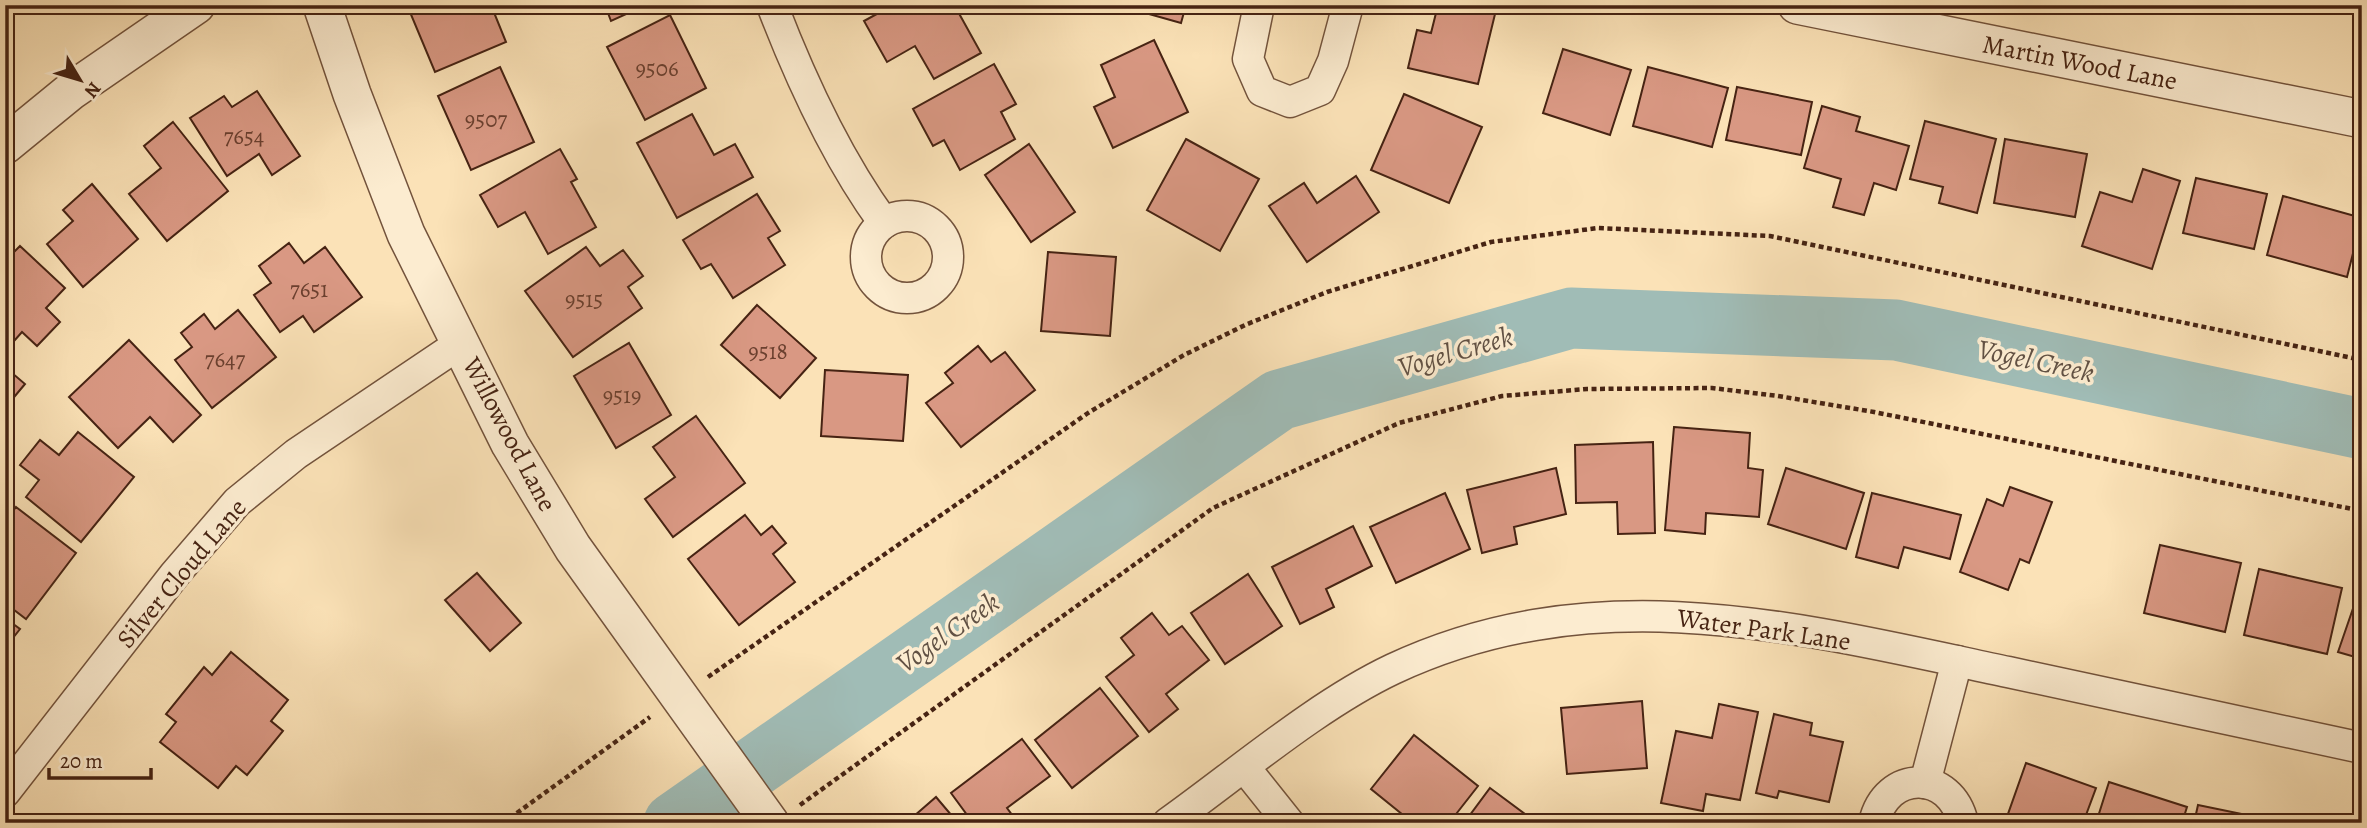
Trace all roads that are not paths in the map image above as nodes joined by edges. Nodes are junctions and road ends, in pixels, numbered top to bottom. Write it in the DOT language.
graph roads {
  1 [pos="196,5"];
  2 [pos="322,5"];
  3 [pos="772,5"];
  4 [pos="1259,5"];
  5 [pos="1348,5"];
  6 [pos="1797,5"];
  7 [pos="2362,119"];
  8 [pos="5,145"];
  9 [pos="884,223"];
  10 [pos="461,343"];
  11 [pos="1957,661"];
  12 [pos="2362,748"];
  13 [pos="1245,768"];
  14 [pos="1925,783"];
  15 [pos="5,792"];
  16 [pos="783,815"];
  17 [pos="1168,823"];
  18 [pos="1289,823"];
  19 [pos="1874,823"];
  20 [pos="1963,823"];
  1 -- 8 [label="street"];
  2 -- 10 [label="street, Willowood Lane"];
  3 -- 9 [label="street"];
  4 -- 5 [label="street"];
  6 -- 7 [label="street, Martin Wood Lane"];
  10 -- 15 [label="street, Silver Cloud Lane"];
  10 -- 16 [label="street, Willowood Lane"];
  11 -- 12 [label="street, Water Park Lane"];
  11 -- 13 [label="street, Water Park Lane"];
  11 -- 14 [label="street"];
  13 -- 17 [label="street, Water Park Lane"];
  13 -- 18 [label="street"];
  14 -- 19 [label="street"];
  14 -- 20 [label="street"];
}
